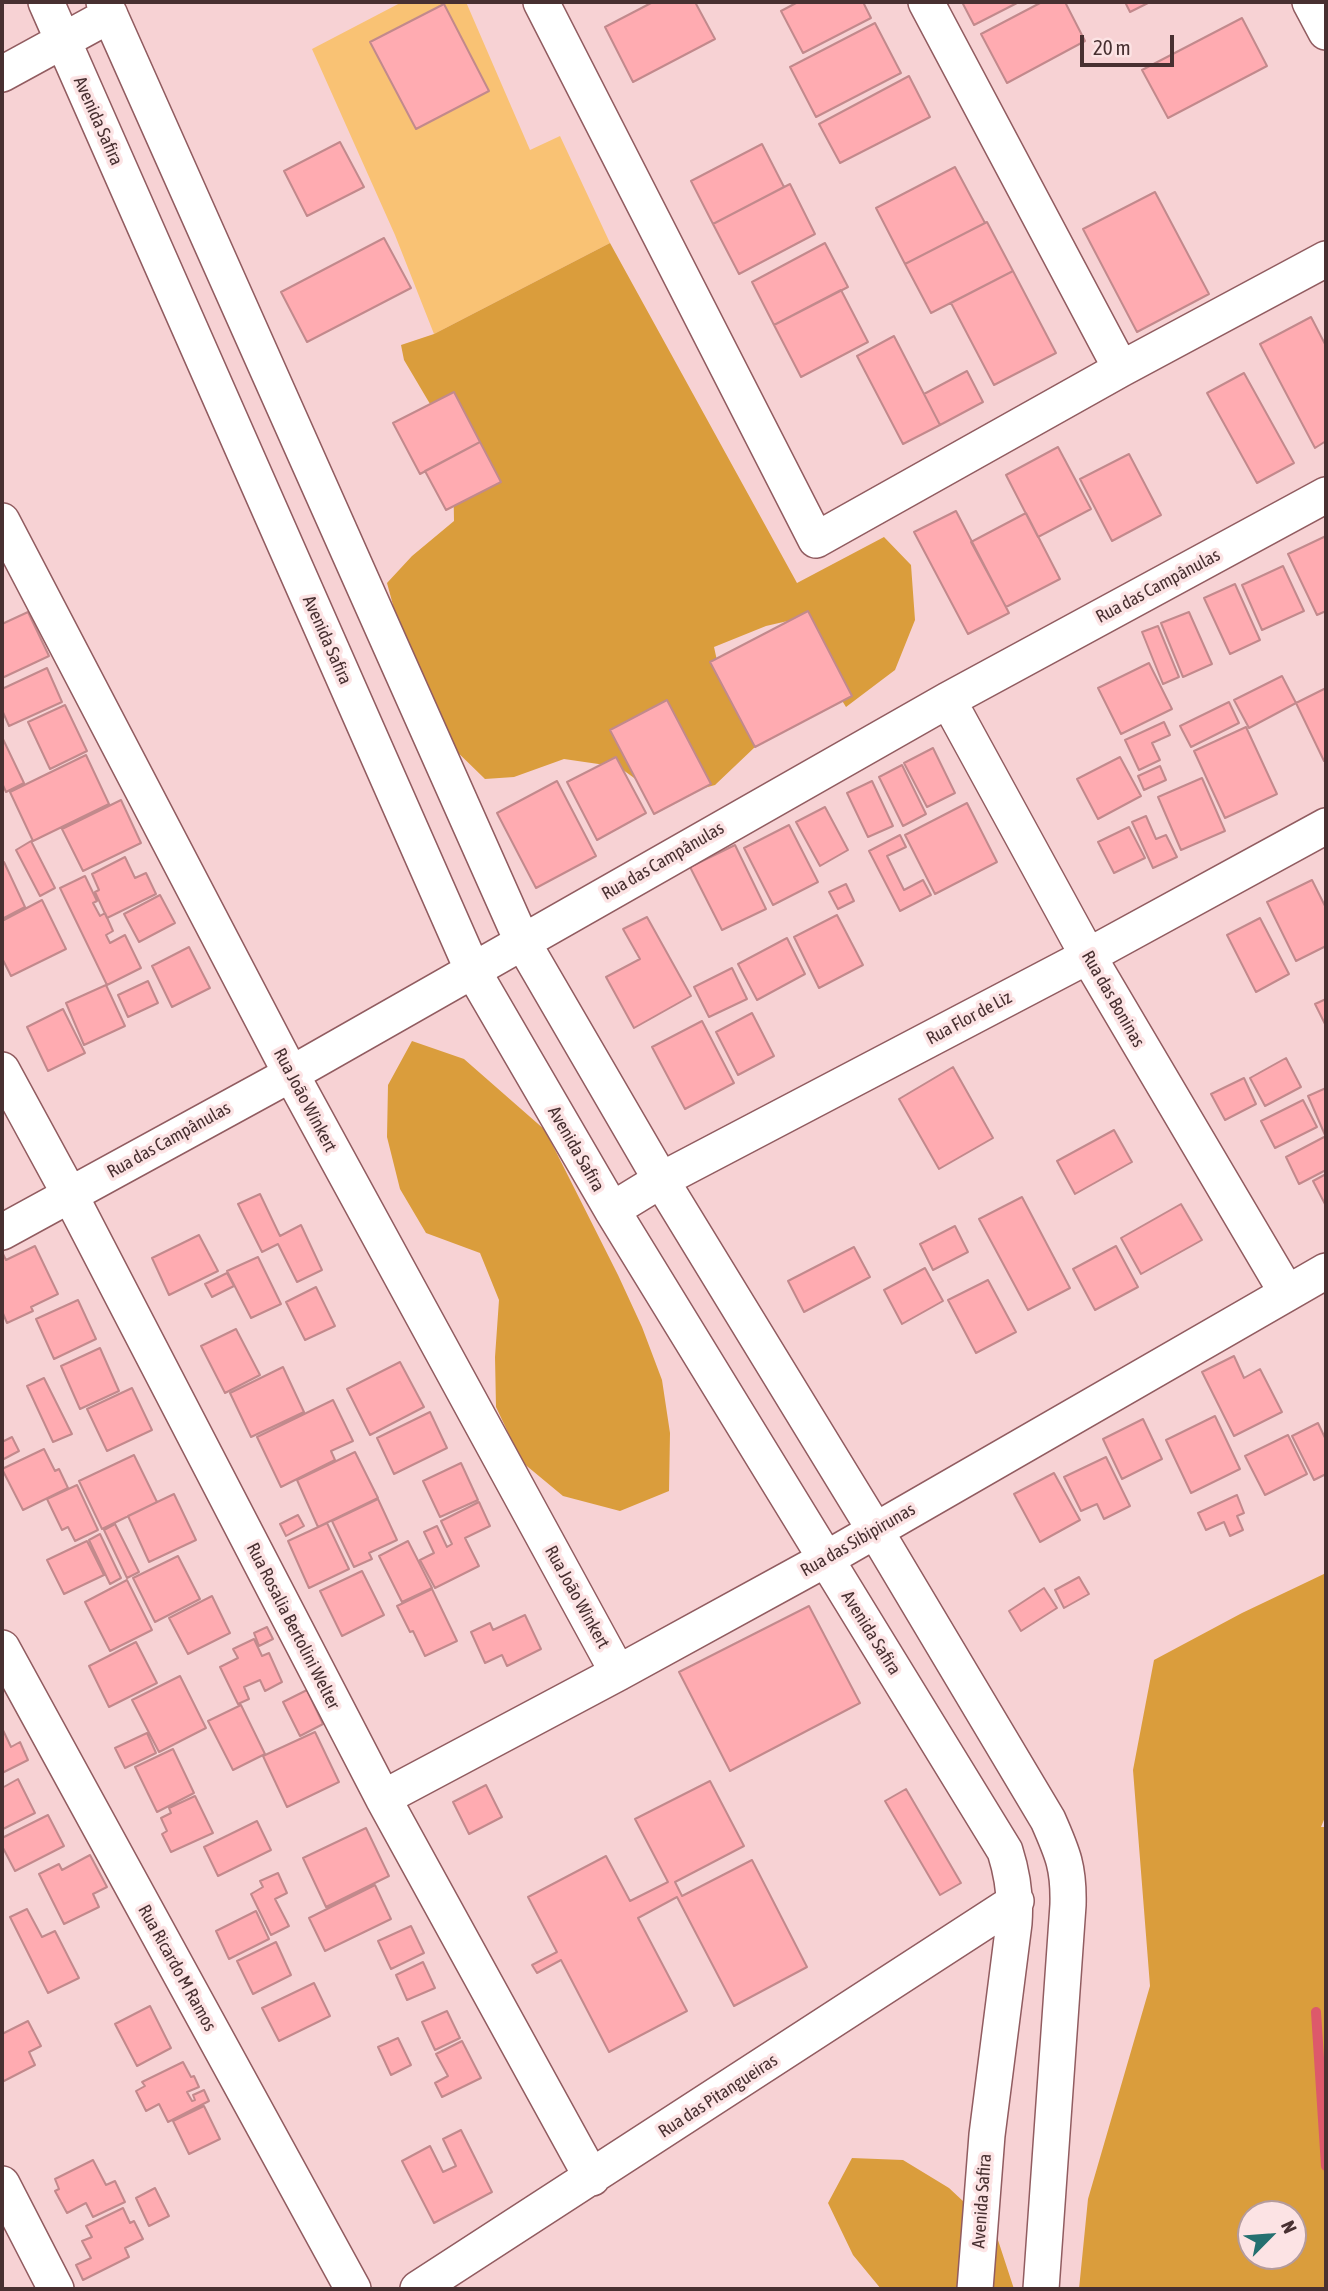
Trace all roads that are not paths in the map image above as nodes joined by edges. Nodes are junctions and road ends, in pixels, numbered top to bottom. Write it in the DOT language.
graph roads {
  1 [pos="46,2"];
  2 [pos="541,2"];
  3 [pos="926,2"];
  4 [pos="1310,2"];
  5 [pos="107,8"];
  6 [pos="1326,33"];
  7 [pos="62,40"];
  8 [pos="2,74"];
  9 [pos="1326,259"];
  10 [pos="1121,369"];
  11 [pos="1326,495"];
  12 [pos="2,521"];
  13 [pos="948,700"];
  14 [pos="1326,826"];
  15 [pos="522,942"];
  16 [pos="1088,956"];
  17 [pos="473,971"];
  18 [pos="2,1070"];
  19 [pos="291,1073"];
  20 [pos="661,1180"];
  21 [pos="70,1195"];
  22 [pos="612,1209"];
  23 [pos="2,1231"];
  24 [pos="1326,1271"];
  25 [pos="1287,1293"];
  26 [pos="875,1530"];
  27 [pos="826,1559"];
  28 [pos="2,1647"];
  29 [pos="618,1673"];
  30 [pos="383,1798"];
  31 [pos="1016,1900"];
  32 [pos="592,2178"];
  33 [pos="2,2184"];
  34 [pos="56,2289"];
  35 [pos="353,2289"];
  36 [pos="418,2289"];
  37 [pos="975,2289"];
  38 [pos="1041,2289"];
  1 -- 7 [label="street, Avenida Safira"];
  2 -- 10 [label="street"];
  3 -- 10 [label="street"];
  4 -- 6 [label="street"];
  5 -- 7 [label="street"];
  5 -- 15 [label="street"];
  7 -- 8 [label="street"];
  7 -- 17 [label="street, Avenida Safira"];
  9 -- 10 [label="street"];
  11 -- 13 [label="street, Rua das Campânulas"];
  12 -- 19 [label="street, Rua João Winkert"];
  13 -- 15 [label="street, Rua das Campânulas"];
  13 -- 16 [label="street, Rua das Boninas"];
  14 -- 16 [label="street, Rua Flor de Liz"];
  15 -- 17 [label="street, Rua das Campânulas"];
  15 -- 20 [label="street"];
  16 -- 20 [label="street, Rua Flor de Liz"];
  16 -- 25 [label="street, Rua das Boninas"];
  17 -- 19 [label="street, Rua das Campânulas"];
  17 -- 22 [label="street, Avenida Safira"];
  18 -- 21 [label="street, Rua Rosalia Bertolini Welter"];
  19 -- 21 [label="street, Rua das Campânulas"];
  19 -- 29 [label="street, Rua João Winkert"];
  20 -- 22 [label="street, Rua Flor de Liz"];
  20 -- 26 [label="street"];
  21 -- 23 [label="street, Rua das Campânulas"];
  21 -- 30 [label="street, Rua Rosalia Bertolini Welter"];
  22 -- 27 [label="street, Avenida Safira"];
  24 -- 25 [label="street, Rua das Sibipirunas"];
  25 -- 26 [label="street, Rua das Sibipirunas"];
  26 -- 27 [label="street, Rua das Sibipirunas"];
  26 -- 38 [label="street"];
  27 -- 29 [label="street, Rua das Sibipirunas"];
  27 -- 31 [label="street, Avenida Safira"];
  28 -- 35 [label="street, Rua Ricardo M Ramos"];
  29 -- 30 [label="street, Rua das Sibipirunas"];
  30 -- 32 [label="street, Rua Rosalia Bertolini Welter"];
  31 -- 32 [label="street, Rua das Pitangueiras"];
  31 -- 37 [label="street, Avenida Safira"];
  32 -- 36 [label="street, Rua das Pitangueiras"];
  33 -- 34 [label="street"];
}
